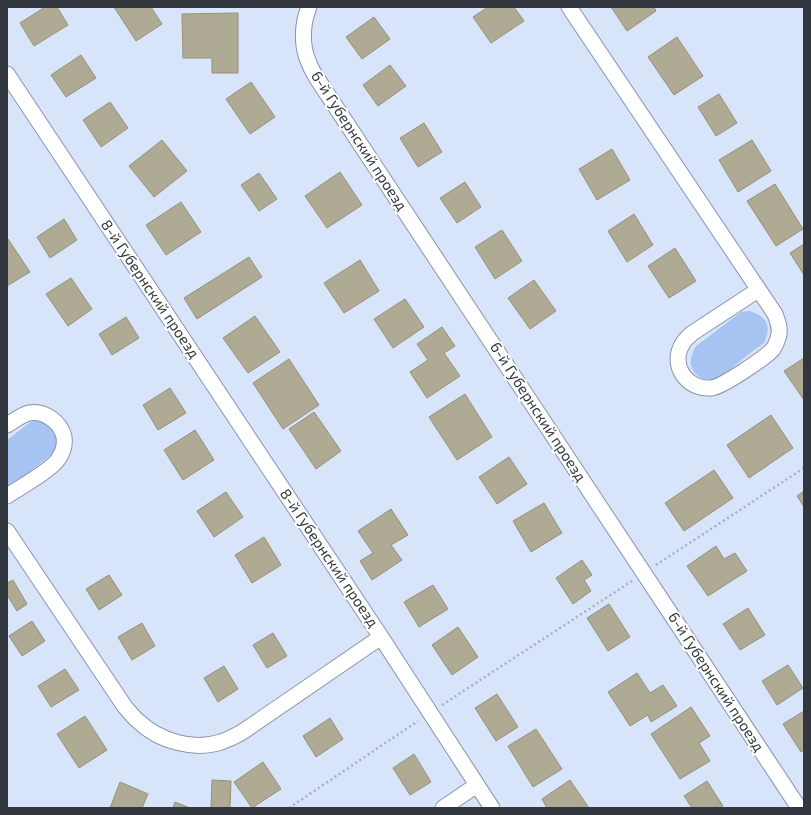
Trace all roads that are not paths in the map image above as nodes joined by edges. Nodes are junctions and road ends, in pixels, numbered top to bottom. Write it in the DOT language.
graph roads {
  1 [pos="309,7"];
  2 [pos="568,7"];
  3 [pos="7,74"];
  4 [pos="758,290"];
  5 [pos="7,425"];
  6 [pos="7,496"];
  7 [pos="7,531"];
  8 [pos="381,636"];
  9 [pos="477,785"];
  10 [pos="443,808"];
  11 [pos="492,808"];
  12 [pos="800,808"];
  1 -- 12 [label="street, 6-й Губернский проезд"];
  2 -- 4 [label="street"];
  3 -- 8 [label="street, 8-й Губернский проезд"];
  4 -- 4 [label="street"];
  5 -- 6 [label="street"];
  7 -- 8 [label="street, 8-й Губернский проезд"];
  8 -- 9 [label="street"];
  9 -- 10 [label="street"];
  9 -- 11 [label="street"];
}
